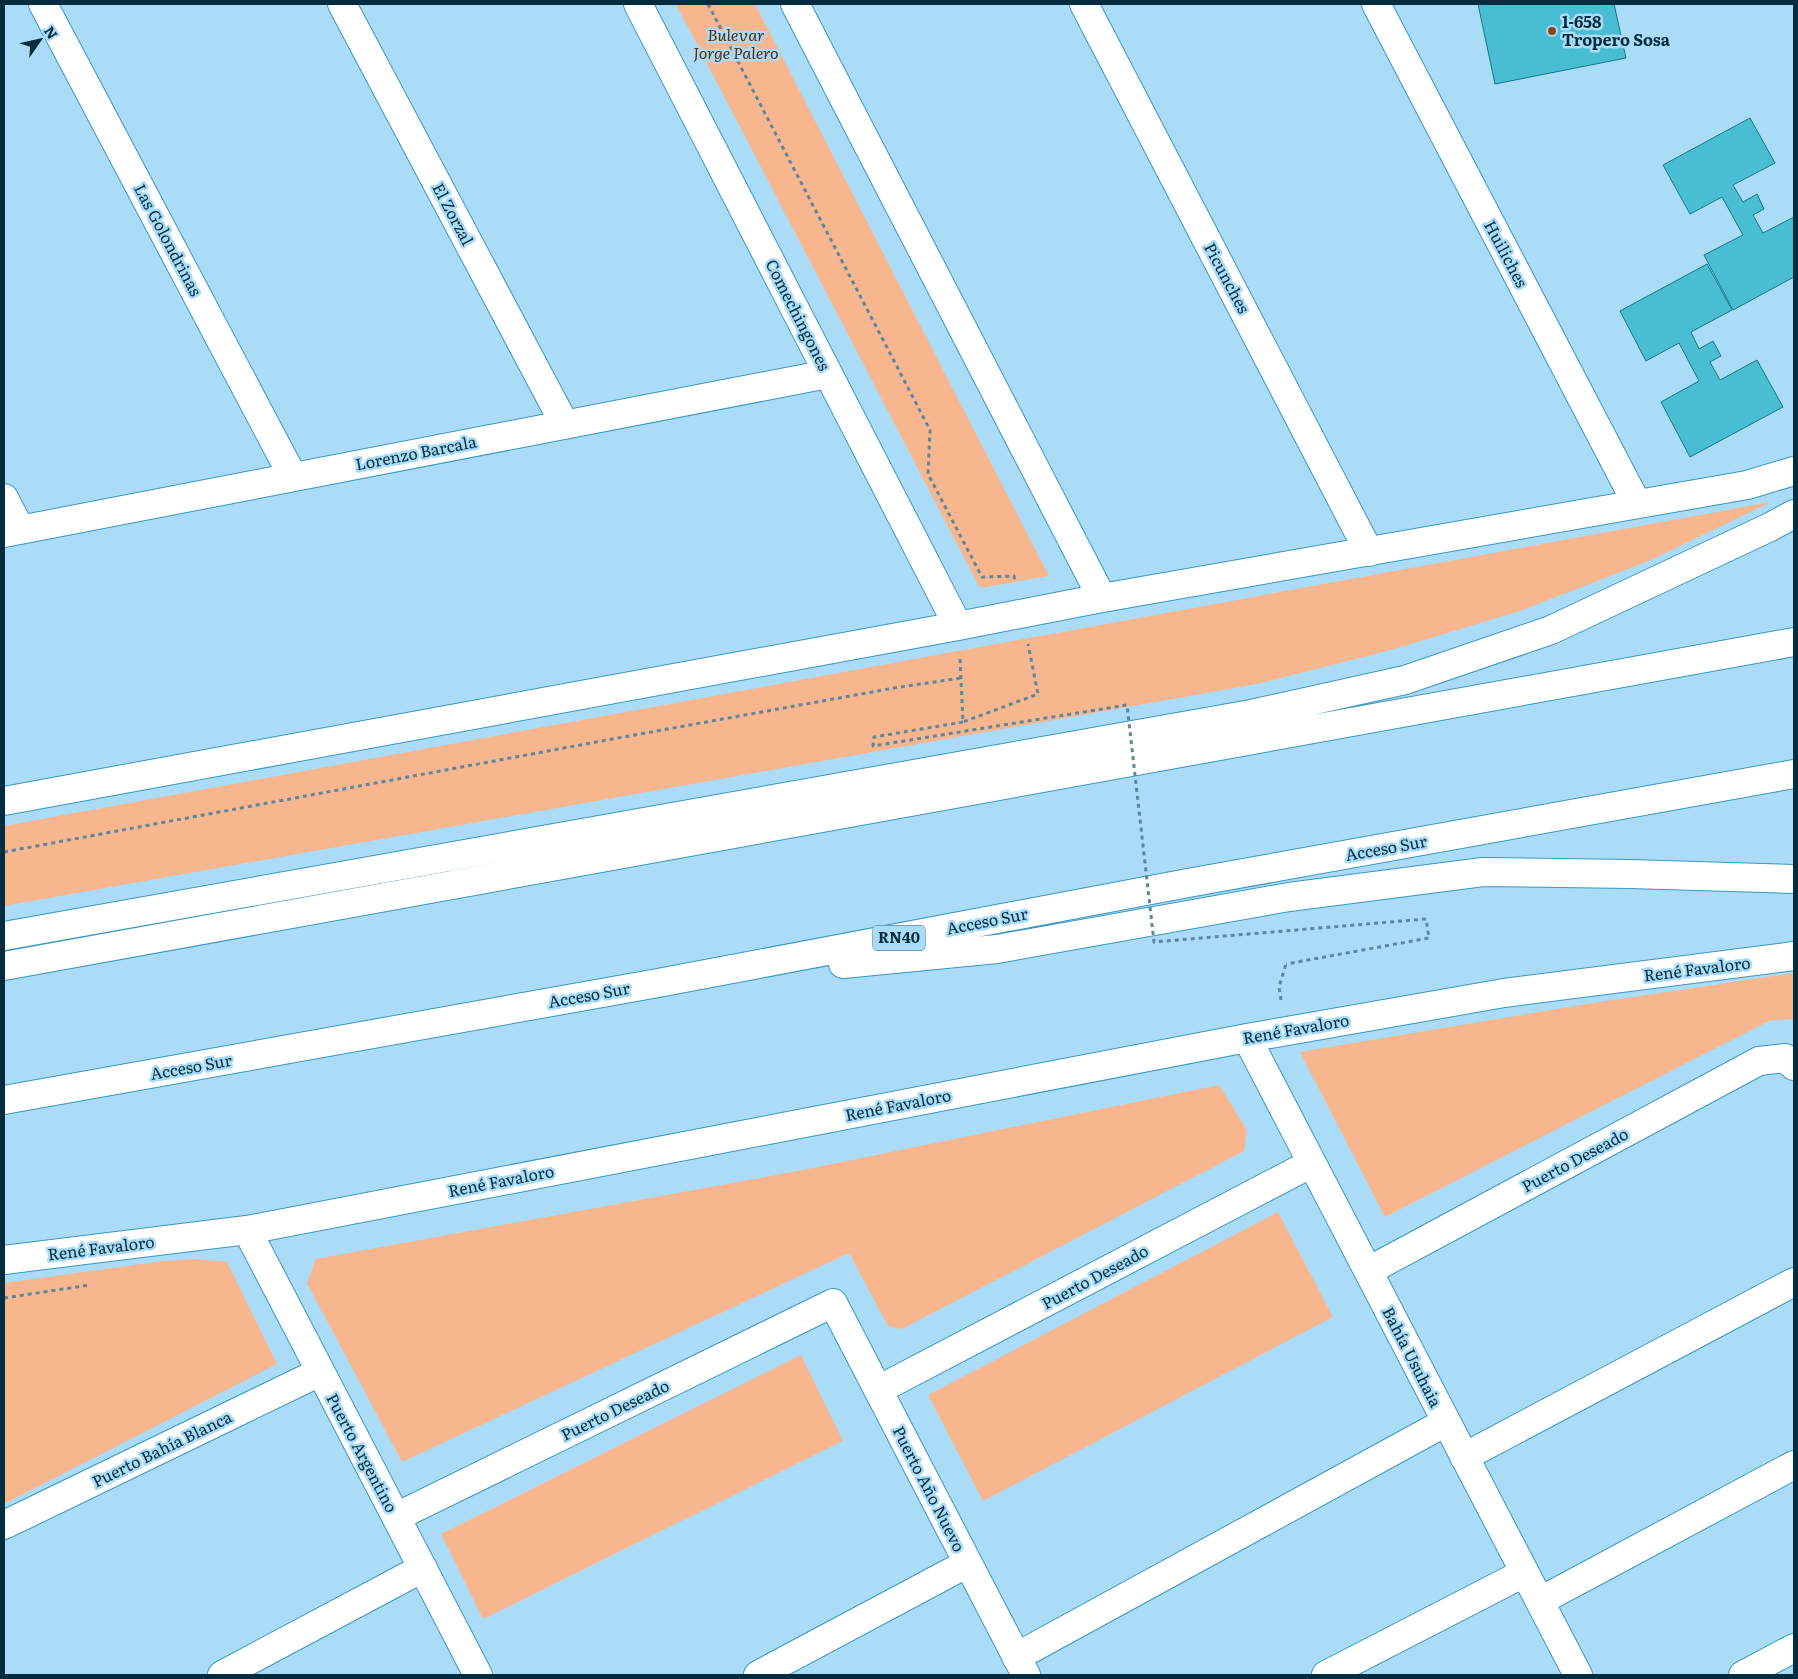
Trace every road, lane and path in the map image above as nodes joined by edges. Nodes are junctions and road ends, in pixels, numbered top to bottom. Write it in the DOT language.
graph roads {
  1 [pos="43,4"];
  2 [pos="342,4"];
  3 [pos="638,4"];
  4 [pos="708,4"];
  5 [pos="794,4"];
  6 [pos="1084,4"];
  7 [pos="1376,4"];
  8 [pos="828,374"];
  9 [pos="565,425"];
  10 [pos="1794,471"];
  11 [pos="293,477"];
  12 [pos="4,498"];
  13 [pos="1637,504"];
  14 [pos="1794,514"];
  15 [pos="12,531"];
  16 [pos="1369,552"];
  17 [pos="1102,598"];
  18 [pos="1022,614"];
  19 [pos="958,626"];
  20 [pos="1794,642"];
  21 [pos="961,678"];
  22 [pos="963,722"];
  23 [pos="1794,774"];
  24 [pos="4,801"];
  25 [pos="4,852"];
  26 [pos="1794,879"];
  27 [pos="4,936"];
  28 [pos="1794,956"];
  29 [pos="1286,964"];
  30 [pos="4,966"];
  31 [pos="658,983"];
  32 [pos="1247,1038"];
  33 [pos="1789,1062"];
  34 [pos="4,1100"];
  35 [pos="1312,1163"];
  36 [pos="246,1230"];
  37 [pos="4,1260"];
  38 [pos="1368,1271"];
  39 [pos="1794,1282"];
  40 [pos="834,1303"];
  41 [pos="320,1372"];
  42 [pos="878,1390"];
  43 [pos="1446,1422"];
  44 [pos="1464,1457"];
  45 [pos="1794,1465"];
  46 [pos="396,1517"];
  47 [pos="4,1526"];
  48 [pos="968,1563"];
  49 [pos="423,1568"];
  50 [pos="1524,1573"];
  51 [pos="1540,1601"];
  52 [pos="1794,1648"];
  53 [pos="1021,1666"];
  54 [pos="222,1675"];
  55 [pos="478,1675"];
  56 [pos="758,1675"];
  57 [pos="1326,1675"];
  58 [pos="1578,1675"];
  59 [pos="1743,1675"];
  1 -- 11 [label="main road, Las Golondrinas"];
  2 -- 9 [label="main road, El Zorzal"];
  3 -- 8 [label="main road, Comechingones"];
  4 -- 18 [label="path"];
  5 -- 17 [label="main road"];
  6 -- 16 [label="main road, Picunches"];
  7 -- 13 [label="main road, Huiliches"];
  8 -- 9 [label="main road, Lorenzo Barcala"];
  8 -- 19 [label="main road, Comechingones"];
  9 -- 11 [label="main road, Lorenzo Barcala"];
  10 -- 13 [label="main road"];
  11 -- 15 [label="main road, Lorenzo Barcala"];
  12 -- 15 [label="main road"];
  13 -- 16 [label="main road"];
  14 -- 27 [label="main road"];
  16 -- 17 [label="main road"];
  17 -- 18 [label="main road"];
  18 -- 19 [label="main road"];
  18 -- 22 [label="path"];
  19 -- 21 [label="path"];
  19 -- 24 [label="main road"];
  20 -- 30 [label="main road"];
  21 -- 22 [label="path"];
  21 -- 25 [label="path"];
  22 -- 29 [label="path, bridge"];
  23 -- 31 [label="main road, Acceso Sur / RN40"];
  26 -- 31 [label="main road"];
  28 -- 32 [label="main road, René Favaloro"];
  31 -- 34 [label="main road, Acceso Sur / RN40"];
  32 -- 35 [label="main road, Bahía Usuhaia"];
  32 -- 36 [label="main road, René Favaloro"];
  33 -- 38 [label="main road, Puerto Deseado"];
  35 -- 38 [label="main road, Bahía Usuhaia"];
  35 -- 42 [label="main road, Puerto Deseado"];
  36 -- 37 [label="main road, René Favaloro"];
  36 -- 41 [label="main road, Puerto Argentino"];
  38 -- 43 [label="main road, Bahía Usuhaia"];
  39 -- 44 [label="main road"];
  40 -- 42 [label="main road, Puerto Año Nuevo"];
  40 -- 46 [label="main road, Puerto Deseado"];
  41 -- 46 [label="main road, Puerto Argentino"];
  41 -- 47 [label="main road, Puerto Bahía Blanca"];
  42 -- 48 [label="main road, Puerto Año Nuevo"];
  43 -- 44 [label="main road, Bahía Usuhaia"];
  43 -- 53 [label="main road"];
  44 -- 50 [label="main road, Bahía Usuhaia"];
  45 -- 51 [label="main road"];
  46 -- 49 [label="main road, Puerto Argentino"];
  48 -- 53 [label="main road, Puerto Año Nuevo"];
  48 -- 56 [label="main road"];
  49 -- 54 [label="main road"];
  49 -- 55 [label="main road, Puerto Argentino"];
  50 -- 51 [label="main road, Bahía Usuhaia"];
  50 -- 57 [label="main road"];
  51 -- 58 [label="main road, Bahía Usuhaia"];
  52 -- 59 [label="main road"];
}
